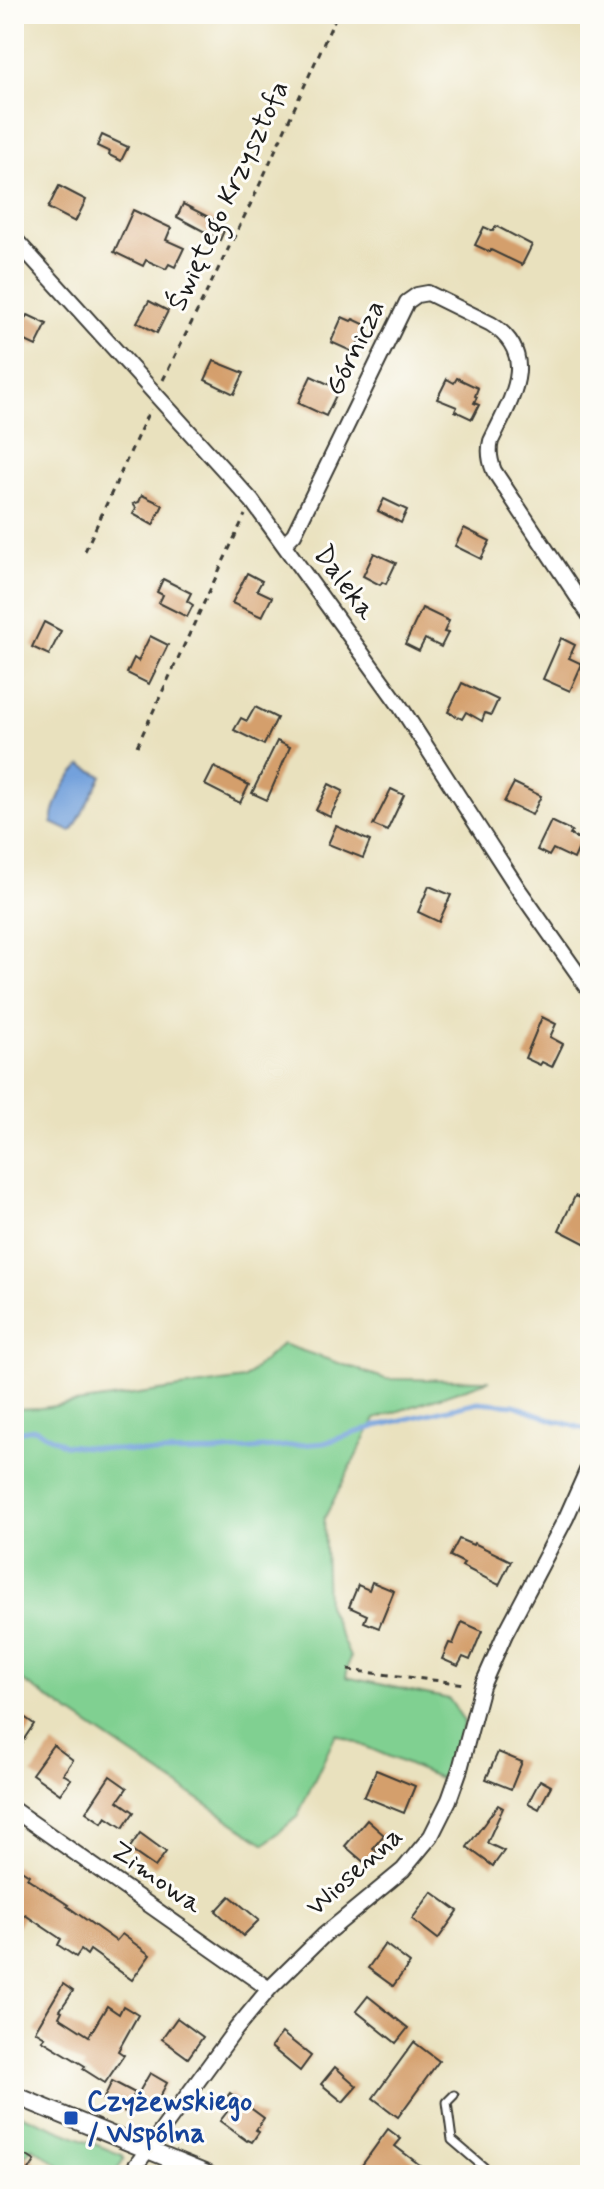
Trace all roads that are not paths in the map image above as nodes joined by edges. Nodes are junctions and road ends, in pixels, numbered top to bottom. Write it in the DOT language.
graph roads {
  1 [pos="14,238"];
  2 [pos="284,544"];
  3 [pos="590,616"];
  4 [pos="590,991"];
  5 [pos="590,1464"];
  6 [pos="14,1810"];
  7 [pos="269,1989"];
  8 [pos="14,2095"];
  9 [pos="454,2095"];
  10 [pos="148,2149"];
  11 [pos="129,2175"];
  12 [pos="209,2175"];
  13 [pos="493,2175"];
  1 -- 2 [label="street, Daleka"];
  2 -- 3 [label="street, Górnicza"];
  2 -- 4 [label="street, Daleka"];
  5 -- 7 [label="street, Wiosenna"];
  6 -- 7 [label="street, Zimowa"];
  7 -- 10 [label="street, Wiosenna"];
  8 -- 10 [label="street"];
  9 -- 13 [label="lane"];
  10 -- 11 [label="street, Wiosenna"];
  10 -- 12 [label="street"];
}
